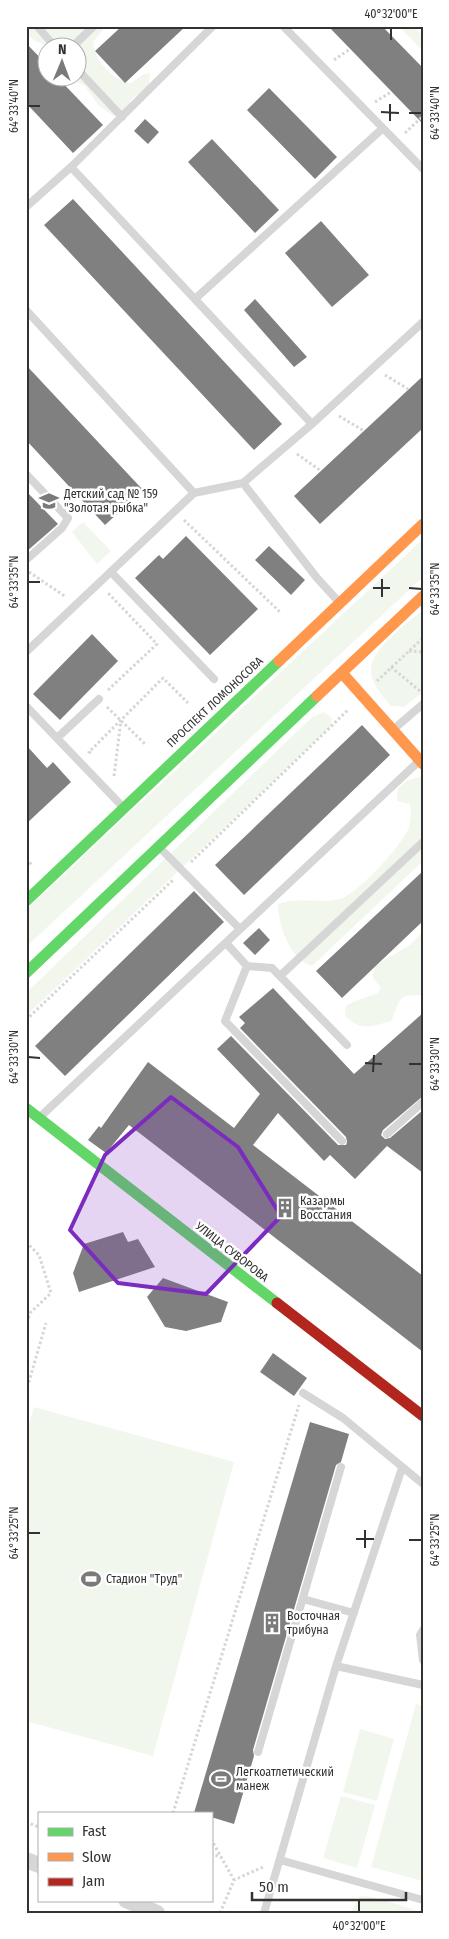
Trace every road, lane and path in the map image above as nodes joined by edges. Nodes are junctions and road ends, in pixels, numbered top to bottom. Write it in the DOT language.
graph roads {
  1 [pos="37,26"];
  2 [pos="94,26"];
  3 [pos="214,26"];
  4 [pos="283,26"];
  5 [pos="47,38"];
  6 [pos="81,38"];
  7 [pos="88,81"];
  8 [pos="423,116"];
  9 [pos="122,117"];
  10 [pos="383,128"];
  11 [pos="396,141"];
  12 [pos="71,167"];
  13 [pos="423,169"];
  14 [pos="26,208"];
  15 [pos="195,299"];
  16 [pos="26,310"];
  17 [pos="423,322"];
  18 [pos="373,368"];
  19 [pos="408,390"];
  20 [pos="328,409"];
  21 [pos="312,424"];
  22 [pos="364,431"];
  23 [pos="285,446"];
  24 [pos="321,471"];
  25 [pos="26,474"];
  26 [pos="243,484"];
  27 [pos="194,493"];
  28 [pos="175,511"];
  29 [pos="423,524"];
  30 [pos="26,560"];
  31 [pos="26,570"];
  32 [pos="112,572"];
  33 [pos="99,583"];
  34 [pos="423,596"];
  35 [pos="340,603"];
  36 [pos="75,606"];
  37 [pos="281,613"];
  38 [pos="423,638"];
  39 [pos="408,651"];
  40 [pos="26,652"];
  41 [pos="423,652"];
  42 [pos="391,667"];
  43 [pos="342,673"];
  44 [pos="214,679"];
  45 [pos="423,693"];
  46 [pos="363,695"];
  47 [pos="99,699"];
  48 [pos="188,703"];
  49 [pos="423,704"];
  50 [pos="26,706"];
  51 [pos="121,720"];
  52 [pos="393,729"];
  53 [pos="57,738"];
  54 [pos="146,745"];
  55 [pos="96,758"];
  56 [pos="421,763"];
  57 [pos="108,770"];
  58 [pos="123,808"];
  59 [pos="423,842"];
  60 [pos="158,846"];
  61 [pos="26,860"];
  62 [pos="32,866"];
  63 [pos="182,870"];
  64 [pos="26,901"];
  65 [pos="240,929"];
  66 [pos="226,943"];
  67 [pos="247,966"];
  68 [pos="26,973"];
  69 [pos="280,976"];
  70 [pos="26,1020"];
  71 [pos="347,1045"];
  72 [pos="423,1102"];
  73 [pos="26,1108"];
  74 [pos="39,1119"];
  75 [pos="387,1134"];
  76 [pos="342,1141"];
  77 [pos="26,1242"];
  78 [pos="46,1323"];
  79 [pos="26,1327"];
  80 [pos="26,1392"];
  81 [pos="303,1393"];
  82 [pos="423,1416"];
  83 [pos="341,1467"];
  84 [pos="402,1468"];
  85 [pos="423,1484"];
  86 [pos="303,1599"];
  87 [pos="354,1613"];
  88 [pos="423,1630"];
  89 [pos="423,1660"];
  90 [pos="336,1666"];
  91 [pos="423,1685"];
  92 [pos="258,1752"];
  93 [pos="173,1812"];
  94 [pos="26,1822"];
  95 [pos="38,1827"];
  96 [pos="212,1841"];
  97 [pos="212,1853"];
  98 [pos="222,1858"];
  99 [pos="26,1860"];
  100 [pos="280,1860"];
  101 [pos="38,1865"];
  102 [pos="234,1880"];
  103 [pos="423,1900"];
  104 [pos="131,1902"];
  105 [pos="157,1913"];
  106 [pos="220,1913"];
  107 [pos="264,1913"];
  1 -- 5 [label="lane"];
  2 -- 6 [label="lane"];
  3 -- 9 [label="lane"];
  4 -- 10 [label="lane"];
  7 -- 9 [label="lane"];
  8 -- 11 [label="path"];
  9 -- 12 [label="lane"];
  10 -- 11 [label="lane"];
  10 -- 15 [label="lane"];
  11 -- 13 [label="lane"];
  12 -- 14 [label="lane"];
  12 -- 15 [label="lane"];
  15 -- 21 [label="lane"];
  16 -- 27 [label="lane"];
  17 -- 18 [label="lane"];
  18 -- 19 [label="path"];
  18 -- 20 [label="lane"];
  20 -- 21 [label="lane"];
  20 -- 22 [label="path"];
  21 -- 23 [label="lane"];
  23 -- 24 [label="path"];
  23 -- 26 [label="lane"];
  25 -- 30 [label="lane"];
  26 -- 27 [label="lane"];
  26 -- 35 [label="lane"];
  27 -- 28 [label="lane"];
  28 -- 32 [label="lane"];
  28 -- 37 [label="path"];
  29 -- 35 [label="main road, ПРОСПЕКТ ЛОМОНОСОВА"];
  31 -- 36 [label="path"];
  32 -- 33 [label="lane"];
  32 -- 44 [label="lane"];
  33 -- 36 [label="lane"];
  33 -- 47 [label="path"];
  34 -- 43 [label="main road"];
  35 -- 58 [label="main road, ПРОСПЕКТ ЛОМОНОСОВА"];
  36 -- 40 [label="lane"];
  38 -- 39 [label="path"];
  39 -- 41 [label="path"];
  39 -- 42 [label="path"];
  42 -- 45 [label="path"];
  42 -- 46 [label="path"];
  43 -- 46 [label="main road"];
  43 -- 60 [label="main road"];
  46 -- 52 [label="main road"];
  46 -- 63 [label="path"];
  47 -- 51 [label="path"];
  47 -- 53 [label="lane"];
  48 -- 51 [label="path"];
  49 -- 52 [label="lane"];
  50 -- 53 [label="lane"];
  51 -- 54 [label="path"];
  51 -- 55 [label="path"];
  51 -- 57 [label="path"];
  52 -- 56 [label="main road"];
  53 -- 58 [label="lane"];
  56 -- 65 [label="lane"];
  58 -- 64 [label="main road, ПРОСПЕКТ ЛОМОНОСОВА"];
  59 -- 69 [label="lane"];
  60 -- 63 [label="lane"];
  60 -- 68 [label="main road"];
  61 -- 62 [label="path"];
  63 -- 65 [label="lane"];
  63 -- 70 [label="path"];
  65 -- 66 [label="lane"];
  66 -- 67 [label="lane"];
  66 -- 74 [label="lane"];
  67 -- 69 [label="lane"];
  67 -- 76 [label="lane"];
  69 -- 71 [label="lane"];
  72 -- 75 [label="lane"];
  73 -- 74 [label="main road, УЛИЦА СУВОРОВА"];
  74 -- 82 [label="main road, УЛИЦА СУВОРОВА"];
  77 -- 79 [label="path"];
  78 -- 80 [label="path"];
  81 -- 84 [label="lane"];
  81 -- 93 [label="path"];
  83 -- 86 [label="lane"];
  84 -- 85 [label="lane"];
  84 -- 87 [label="lane"];
  86 -- 87 [label="lane"];
  86 -- 92 [label="lane"];
  87 -- 90 [label="lane"];
  88 -- 89 [label="lane"];
  90 -- 91 [label="lane"];
  90 -- 100 [label="lane"];
  94 -- 95 [label="path"];
  96 -- 98 [label="path"];
  97 -- 98 [label="path"];
  98 -- 102 [label="path"];
  99 -- 101 [label="street"];
  100 -- 102 [label="path"];
  100 -- 103 [label="lane"];
  100 -- 107 [label="lane"];
  102 -- 106 [label="path"];
  104 -- 105 [label="street"];
}
